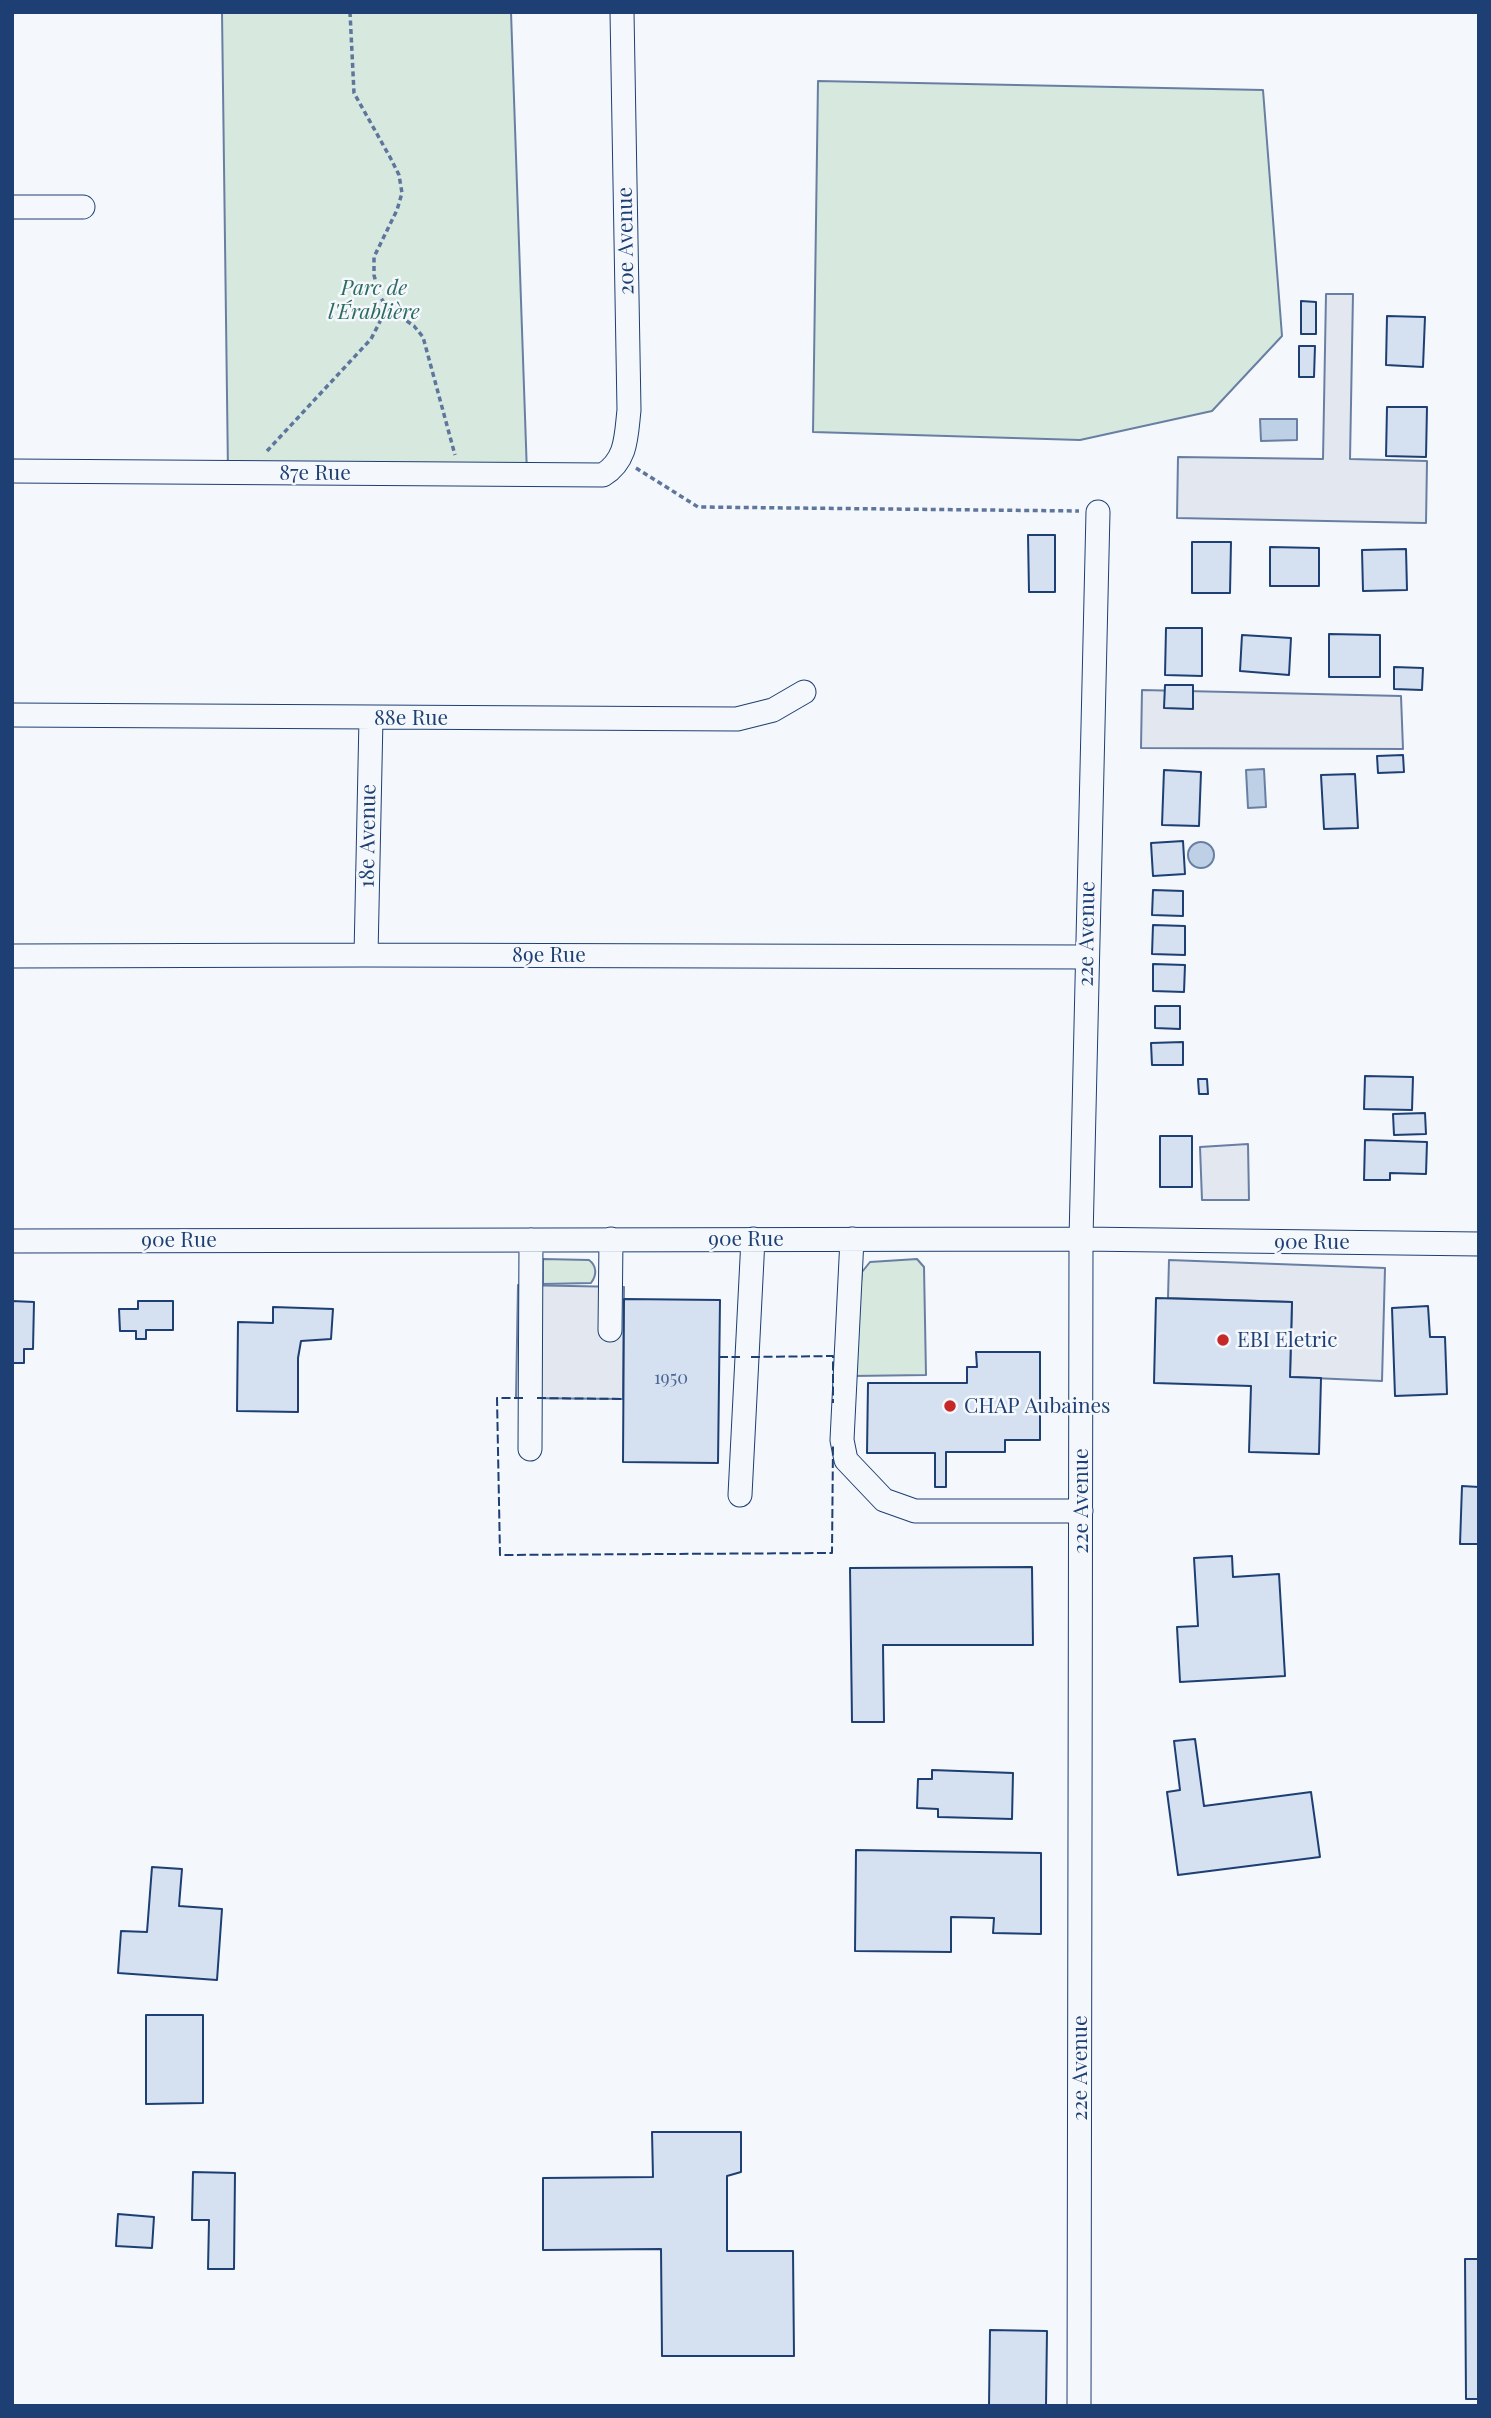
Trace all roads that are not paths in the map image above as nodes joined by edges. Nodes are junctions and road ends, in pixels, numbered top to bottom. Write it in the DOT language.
graph roads {
  1 [pos="622,12"];
  2 [pos="12,207"];
  3 [pos="83,207"];
  4 [pos="617,462"];
  5 [pos="12,471"];
  6 [pos="1098,512"];
  7 [pos="804,692"];
  8 [pos="12,715"];
  9 [pos="371,718"];
  10 [pos="366,955"];
  11 [pos="12,956"];
  12 [pos="1086,957"];
  13 [pos="611,1239"];
  14 [pos="752,1239"];
  15 [pos="852,1239"];
  16 [pos="1081,1239"];
  17 [pos="531,1240"];
  18 [pos="12,1241"];
  19 [pos="1479,1244"];
  20 [pos="610,1330"];
  21 [pos="530,1448"];
  22 [pos="740,1495"];
  23 [pos="1081,1511"];
  24 [pos="1079,2406"];
  1 -- 4 [label="street, 20e Avenue"];
  2 -- 3 [label="street"];
  4 -- 5 [label="street, 87e Rue"];
  6 -- 12 [label="street, 22e Avenue"];
  7 -- 9 [label="street, 88e Rue"];
  8 -- 9 [label="street, 88e Rue"];
  9 -- 10 [label="street, 18e Avenue"];
  10 -- 11 [label="street, 89e Rue"];
  10 -- 12 [label="street, 89e Rue"];
  12 -- 16 [label="street, 22e Avenue"];
  13 -- 14 [label="street, 90e Rue"];
  13 -- 17 [label="street, 90e Rue"];
  13 -- 20 [label="street"];
  14 -- 15 [label="street, 90e Rue"];
  14 -- 22 [label="street"];
  15 -- 16 [label="street, 90e Rue"];
  15 -- 23 [label="street"];
  16 -- 19 [label="street, 90e Rue"];
  16 -- 23 [label="street, 22e Avenue"];
  17 -- 18 [label="street, 90e Rue"];
  17 -- 21 [label="street"];
  23 -- 24 [label="street, 22e Avenue"];
}
